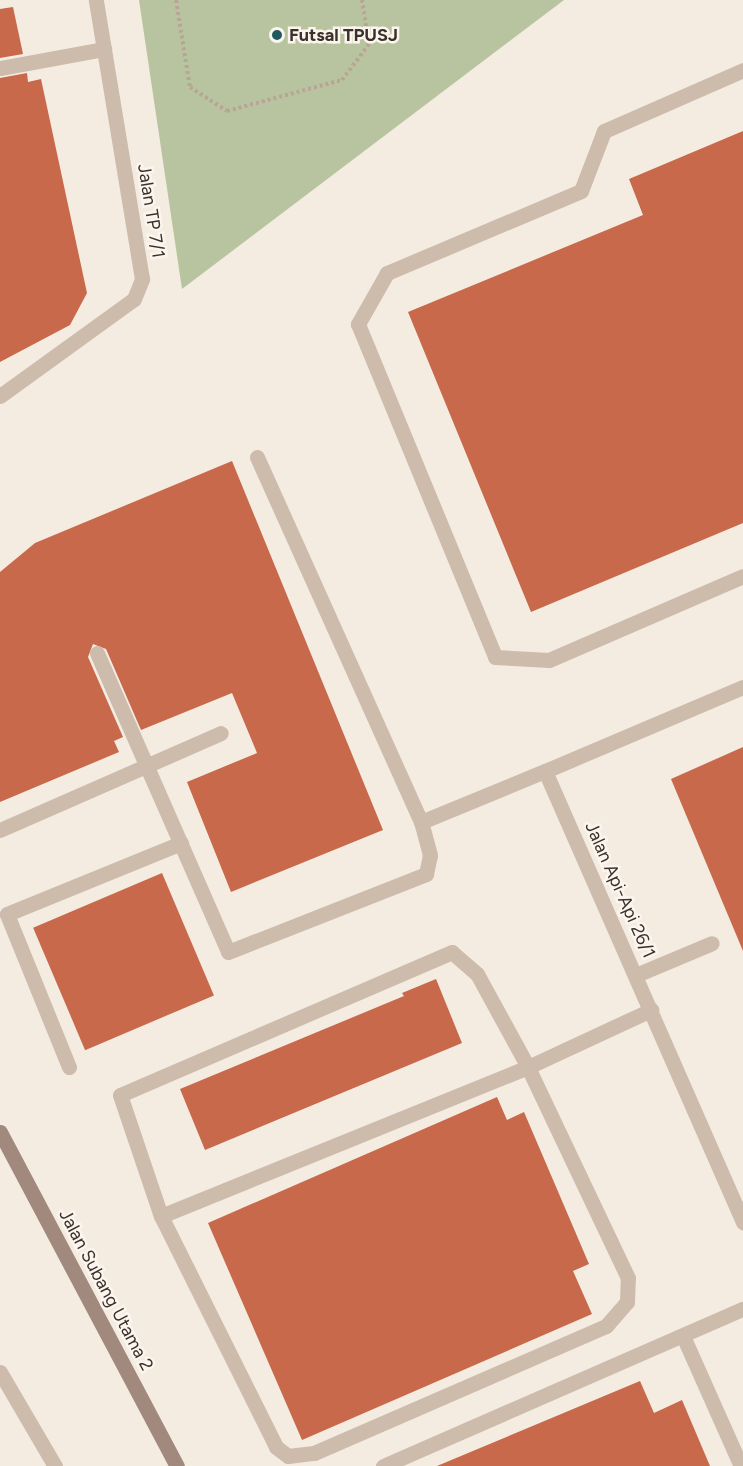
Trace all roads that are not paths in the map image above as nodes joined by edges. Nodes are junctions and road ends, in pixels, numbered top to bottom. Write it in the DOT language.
graph roads {
  1 [pos="96,0"];
  2 [pos="104,49"];
  3 [pos="0,68"];
  4 [pos="743,70"];
  5 [pos="0,396"];
  6 [pos="257,457"];
  7 [pos="743,576"];
  8 [pos="98,653"];
  9 [pos="743,687"];
  10 [pos="221,733"];
  11 [pos="146,764"];
  12 [pos="545,771"];
  13 [pos="421,822"];
  14 [pos="0,830"];
  15 [pos="181,843"];
  16 [pos="712,943"];
  17 [pos="636,975"];
  18 [pos="651,1010"];
  19 [pos="69,1067"];
  20 [pos="528,1067"];
  21 [pos="0,1132"];
  22 [pos="161,1216"];
  23 [pos="743,1223"];
  24 [pos="743,1309"];
  25 [pos="683,1336"];
  26 [pos="0,1372"];
  27 [pos="55,1466"];
  28 [pos="177,1466"];
  29 [pos="383,1466"];
  30 [pos="741,1466"];
  1 -- 2 [label="street, Jalan TP 7/1"];
  2 -- 3 [label="street"];
  2 -- 5 [label="street, Jalan TP 7/1"];
  4 -- 7 [label="street"];
  6 -- 13 [label="street"];
  8 -- 11 [label="street"];
  9 -- 12 [label="street"];
  10 -- 11 [label="street"];
  11 -- 14 [label="street"];
  11 -- 15 [label="street"];
  12 -- 13 [label="street"];
  12 -- 17 [label="street, Jalan Api-Api 26/1"];
  13 -- 15 [label="street"];
  15 -- 19 [label="street"];
  16 -- 17 [label="street"];
  17 -- 18 [label="street, Jalan Api-Api 26/1"];
  18 -- 20 [label="street"];
  18 -- 23 [label="street, Jalan Api-Api 26/1"];
  20 -- 22 [label="street"];
  20 -- 22 [label="street"];
  20 -- 22 [label="street"];
  21 -- 28 [label="main road, Jalan Subang Utama 2"];
  24 -- 25 [label="street"];
  25 -- 29 [label="street"];
  25 -- 30 [label="street"];
  26 -- 27 [label="street"];
}
